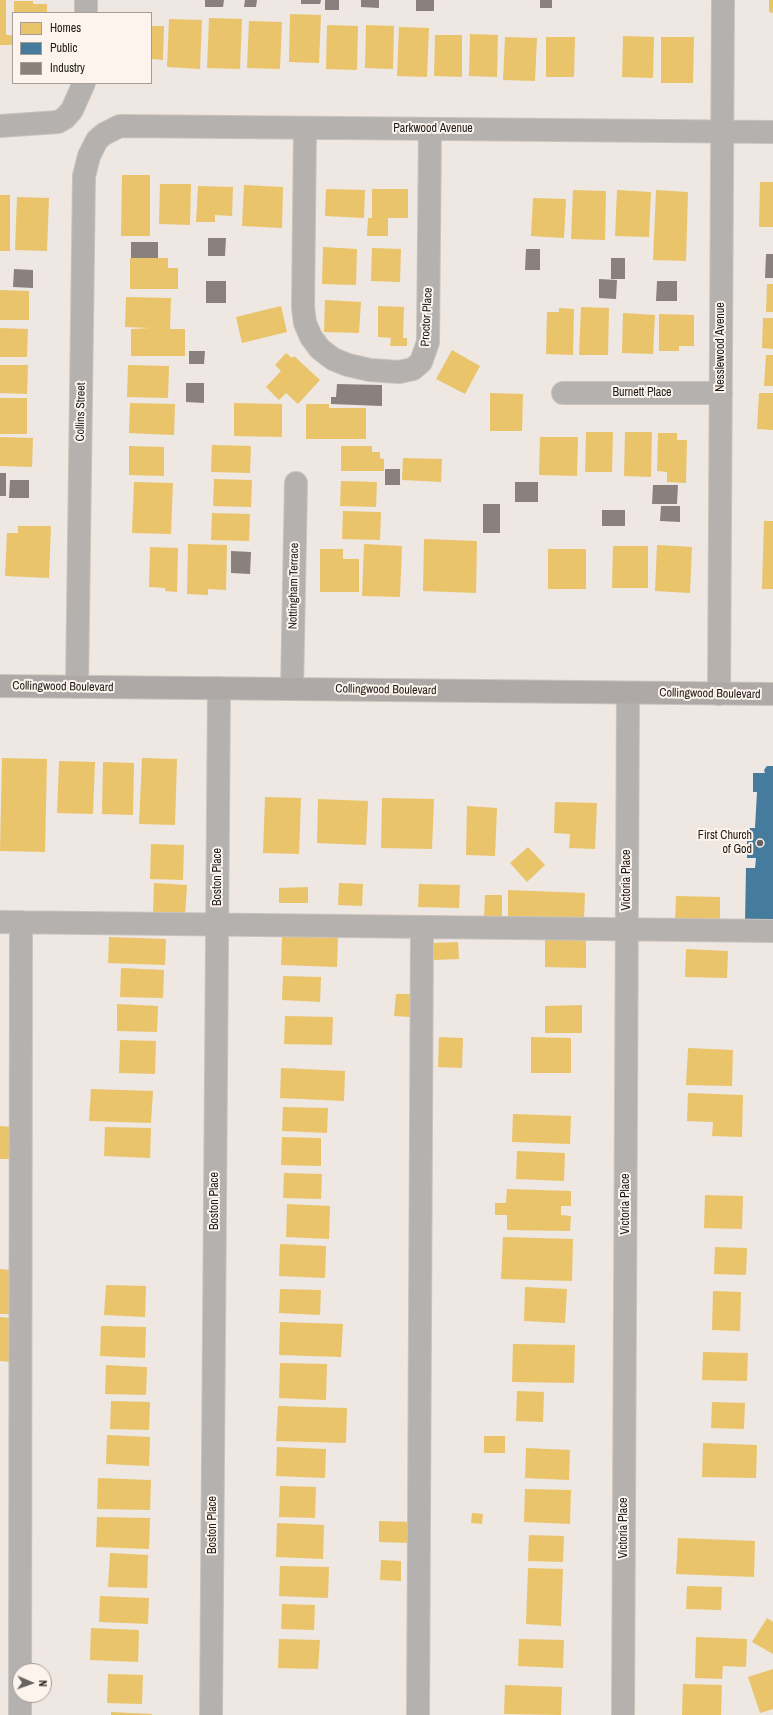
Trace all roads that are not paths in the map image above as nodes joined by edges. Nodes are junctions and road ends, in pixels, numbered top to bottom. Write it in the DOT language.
graph roads {
  1 [pos="86,0"];
  2 [pos="723,0"];
  3 [pos="86,12"];
  4 [pos="84,84"];
  5 [pos="0,126"];
  6 [pos="305,128"];
  7 [pos="430,129"];
  8 [pos="722,131"];
  9 [pos="773,132"];
  10 [pos="97,140"];
  11 [pos="563,393"];
  12 [pos="721,393"];
  13 [pos="296,483"];
  14 [pos="0,686"];
  15 [pos="77,687"];
  16 [pos="219,688"];
  17 [pos="292,689"];
  18 [pos="628,693"];
  19 [pos="720,694"];
  20 [pos="773,694"];
  21 [pos="0,922"];
  22 [pos="21,922"];
  23 [pos="217,925"];
  24 [pos="422,927"];
  25 [pos="627,930"];
  26 [pos="773,931"];
  27 [pos="20,1715"];
  28 [pos="211,1715"];
  29 [pos="418,1715"];
  30 [pos="623,1715"];
  1 -- 3 [label="street"];
  2 -- 8 [label="street, Nesslewood Avenue"];
  4 -- 5 [label="street"];
  6 -- 7 [label="street, Parkwood Avenue"];
  6 -- 7 [label="street, Proctor Place"];
  6 -- 10 [label="street, Parkwood Avenue"];
  7 -- 8 [label="street, Parkwood Avenue"];
  8 -- 9 [label="street, Parkwood Avenue"];
  8 -- 12 [label="street, Nesslewood Avenue"];
  10 -- 15 [label="street, Collins Street"];
  11 -- 12 [label="street, Burnett Place"];
  12 -- 19 [label="street, Nesslewood Avenue"];
  13 -- 17 [label="street, Nottingham Terrace"];
  14 -- 15 [label="main road, Collingwood Boulevard"];
  15 -- 16 [label="main road, Collingwood Boulevard"];
  16 -- 17 [label="main road, Collingwood Boulevard"];
  16 -- 23 [label="street, Boston Place"];
  17 -- 18 [label="main road, Collingwood Boulevard"];
  18 -- 19 [label="main road, Collingwood Boulevard"];
  18 -- 25 [label="street, Victoria Place"];
  19 -- 20 [label="main road, Collingwood Boulevard"];
  21 -- 22 [label="street"];
  22 -- 23 [label="street"];
  22 -- 27 [label="street"];
  23 -- 24 [label="street"];
  23 -- 28 [label="street, Boston Place"];
  24 -- 25 [label="street"];
  24 -- 29 [label="street"];
  25 -- 26 [label="street"];
  25 -- 30 [label="street, Victoria Place"];
}
